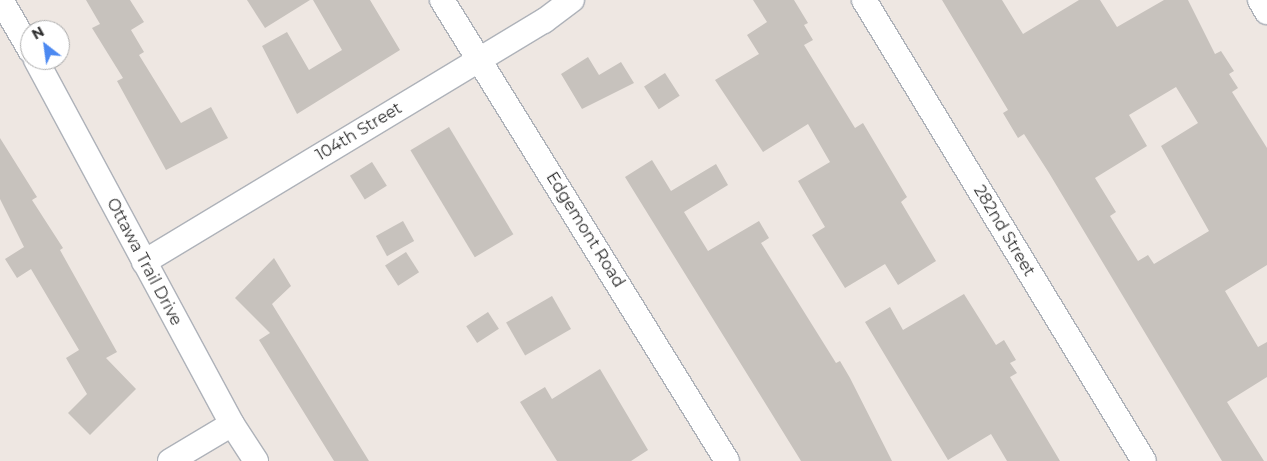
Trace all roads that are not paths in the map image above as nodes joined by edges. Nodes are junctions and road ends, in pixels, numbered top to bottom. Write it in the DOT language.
graph roads {
  1 [pos="1,0"];
  2 [pos="442,0"];
  3 [pos="572,0"];
  4 [pos="864,0"];
  5 [pos="1260,0"];
  6 [pos="1267,12"];
  7 [pos="20,33"];
  8 [pos="479,60"];
  9 [pos="41,70"];
  10 [pos="144,262"];
  11 [pos="232,424"];
  12 [pos="170,461"];
  13 [pos="256,461"];
  14 [pos="727,461"];
  15 [pos="1144,461"];
  1 -- 7 [label="street"];
  2 -- 8 [label="street, Edgemont Road"];
  3 -- 8 [label="street, 104th Street"];
  4 -- 15 [label="street, 282nd Street"];
  5 -- 6 [label="street"];
  8 -- 10 [label="street, 104th Street"];
  8 -- 14 [label="street, Edgemont Road"];
  9 -- 10 [label="street, Ottawa Trail Drive"];
  10 -- 11 [label="street, Ottawa Trail Drive"];
  11 -- 12 [label="street"];
  11 -- 13 [label="street, Ottawa Trail Drive"];
}
